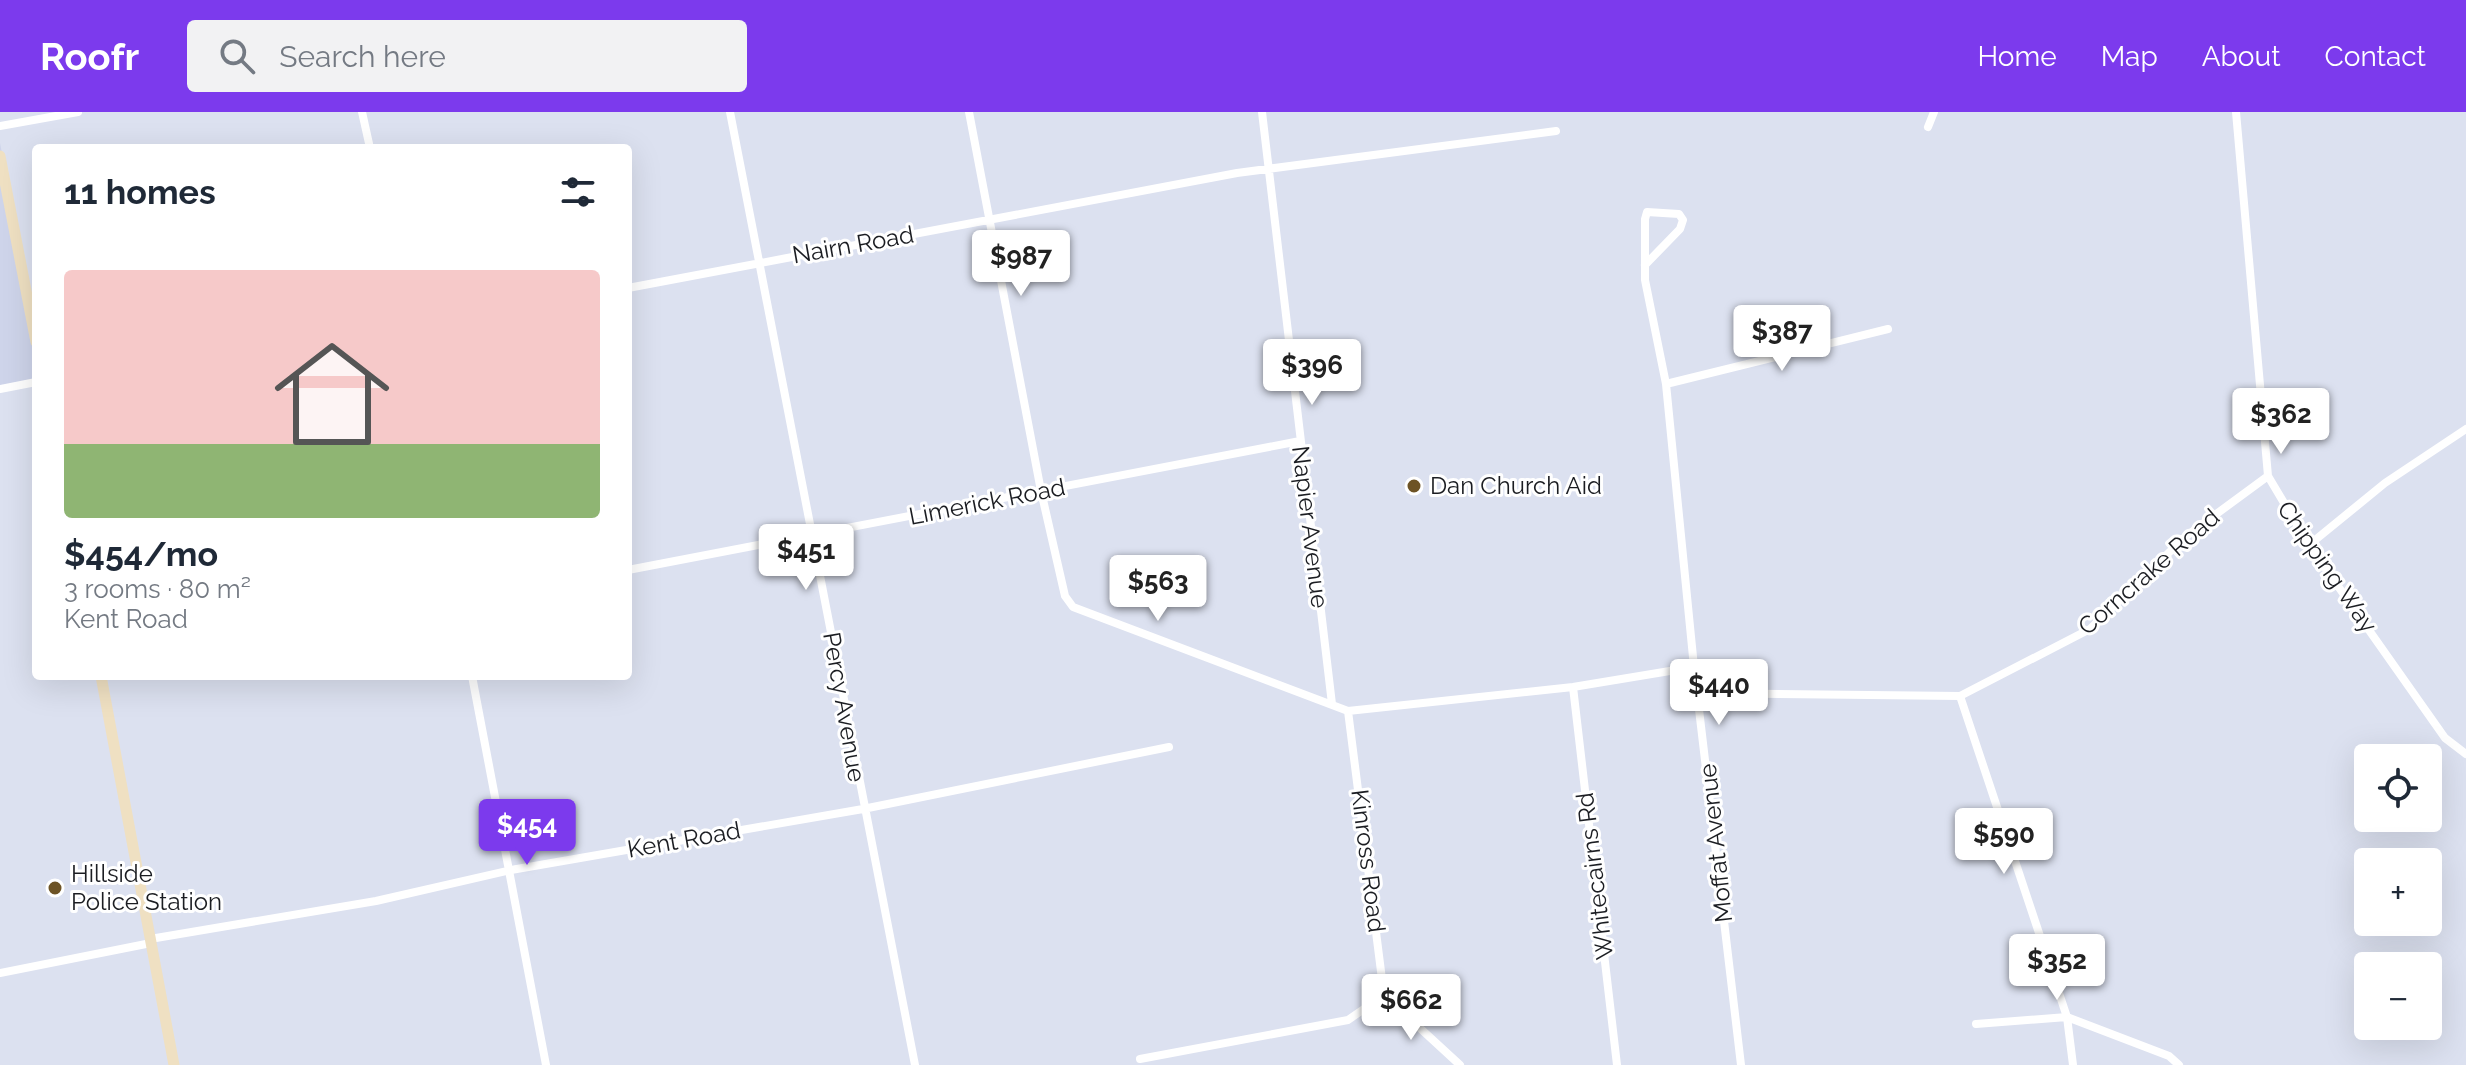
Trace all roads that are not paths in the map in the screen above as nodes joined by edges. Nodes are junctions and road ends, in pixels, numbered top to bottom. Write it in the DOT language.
graph roads {
  1 [pos="78,112"];
  2 [pos="362,112"];
  3 [pos="730,112"];
  4 [pos="969,112"];
  5 [pos="1262,112"];
  6 [pos="1934,112"];
  7 [pos="2236,112"];
  8 [pos="0,126"];
  9 [pos="1928,127"];
  10 [pos="1556,131"];
  11 [pos="369,144"];
  12 [pos="0,156"];
  13 [pos="1268,169"];
  14 [pos="6,218"];
  15 [pos="990,219"];
  16 [pos="759,262"];
  17 [pos="1645,265"];
  18 [pos="632,287"];
  19 [pos="32,325"];
  20 [pos="1888,329"];
  21 [pos="32,383"];
  22 [pos="1666,384"];
  23 [pos="0,389"];
  24 [pos="2466,429"];
  25 [pos="1300,441"];
  26 [pos="2268,476"];
  27 [pos="1041,491"];
  28 [pos="812,536"];
  29 [pos="2309,545"];
  30 [pos="632,569"];
  31 [pos="1694,667"];
  32 [pos="102,680"];
  33 [pos="473,680"];
  34 [pos="1573,687"];
  35 [pos="1699,693"];
  36 [pos="1960,696"];
  37 [pos="1332,704"];
  38 [pos="1348,711"];
  39 [pos="1169,747"];
  40 [pos="2466,754"];
  41 [pos="863,809"];
  42 [pos="511,870"];
  43 [pos="151,941"];
  44 [pos="0,973"];
  45 [pos="1384,995"];
  46 [pos="2067,1017"];
  47 [pos="1976,1024"];
  48 [pos="1140,1059"];
  49 [pos="174,1065"];
  50 [pos="546,1065"];
  51 [pos="915,1065"];
  52 [pos="1460,1065"];
  53 [pos="1617,1065"];
  54 [pos="1741,1065"];
  55 [pos="2073,1065"];
  56 [pos="2179,1065"];
  1 -- 8 [label="street"];
  2 -- 11 [label="street"];
  3 -- 16 [label="street, Percy Avenue"];
  4 -- 15 [label="street"];
  5 -- 13 [label="street, Napier Avenue"];
  6 -- 9 [label="street"];
  7 -- 26 [label="street, Chipping Way"];
  10 -- 13 [label="street, Nairn Road"];
  12 -- 14 [label="main road"];
  13 -- 15 [label="street, Nairn Road"];
  13 -- 25 [label="street, Napier Avenue"];
  14 -- 19 [label="main road"];
  15 -- 16 [label="street, Nairn Road"];
  15 -- 27 [label="street"];
  16 -- 18 [label="street, Nairn Road"];
  16 -- 28 [label="street, Percy Avenue"];
  17 -- 17 [label="street, Moffat Avenue"];
  17 -- 22 [label="street, Moffat Avenue"];
  20 -- 22 [label="street"];
  21 -- 23 [label="street"];
  22 -- 31 [label="street, Moffat Avenue"];
  24 -- 29 [label="street"];
  25 -- 27 [label="street, Limerick Road"];
  25 -- 37 [label="street, Napier Avenue"];
  26 -- 29 [label="street, Chipping Way"];
  26 -- 36 [label="street, Corncrake Road"];
  27 -- 28 [label="street, Limerick Road"];
  27 -- 37 [label="street"];
  28 -- 30 [label="street, Limerick Road"];
  28 -- 41 [label="street, Percy Avenue"];
  29 -- 40 [label="street, Chipping Way"];
  31 -- 34 [label="street"];
  31 -- 35 [label="street, Moffat Avenue"];
  32 -- 43 [label="main road"];
  33 -- 42 [label="street"];
  34 -- 38 [label="street"];
  34 -- 53 [label="street, Whitecairns Rd"];
  35 -- 36 [label="street, Corncrake Road"];
  35 -- 54 [label="street, Moffat Avenue"];
  36 -- 46 [label="street"];
  37 -- 38 [label="street"];
  38 -- 45 [label="street, Kinross Road"];
  39 -- 41 [label="street, Kent Road"];
  41 -- 42 [label="street, Kent Road"];
  41 -- 51 [label="street, Percy Avenue"];
  42 -- 43 [label="street, Kent Road"];
  42 -- 50 [label="street"];
  43 -- 44 [label="street, Kent Road"];
  43 -- 49 [label="main road"];
  45 -- 48 [label="street"];
  45 -- 52 [label="street"];
  46 -- 47 [label="street"];
  46 -- 55 [label="street"];
  46 -- 56 [label="street"];
}
